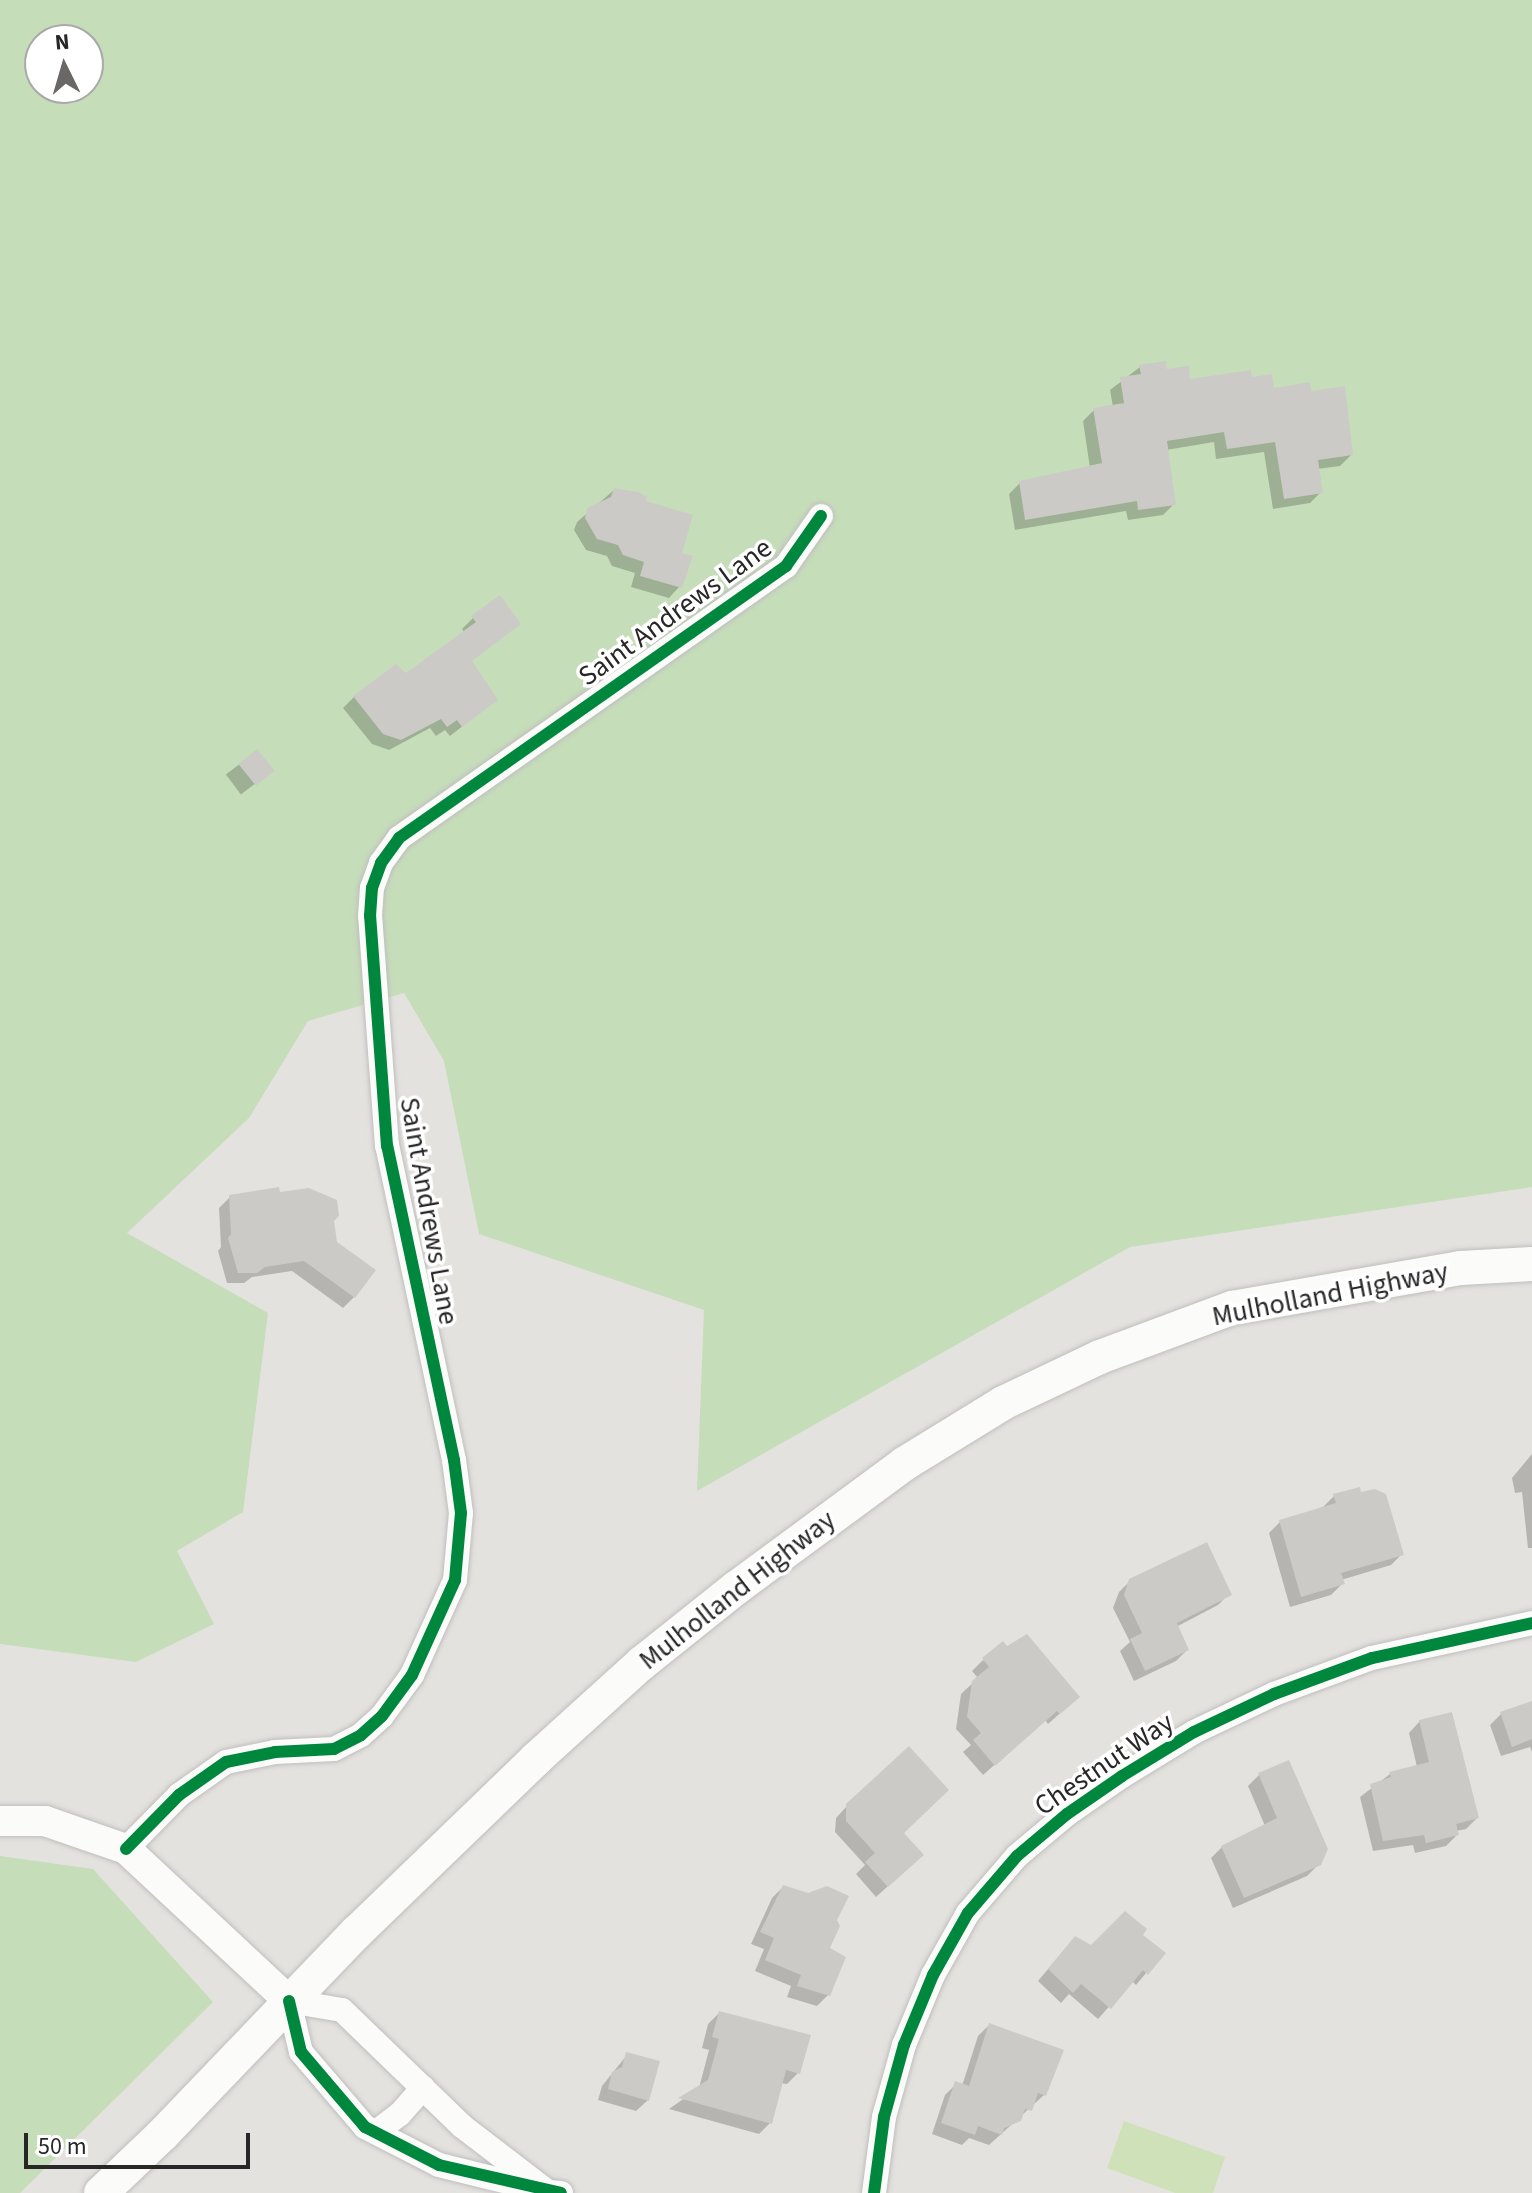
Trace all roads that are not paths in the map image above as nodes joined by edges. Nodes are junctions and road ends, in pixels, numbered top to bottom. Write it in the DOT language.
graph roads {
  1 [pos="821,516"];
  2 [pos="1532,1264"];
  3 [pos="1532,1623"];
  4 [pos="0,1821"];
  5 [pos="126,1849"];
  6 [pos="289,2001"];
  7 [pos="423,2088"];
  8 [pos="376,2132"];
  9 [pos="101,2193"];
  10 [pos="552,2193"];
  11 [pos="874,2193"];
  1 -- 5 [label="street, Saint Andrews Lane"];
  2 -- 6 [label="main road, Mulholland Highway"];
  3 -- 11 [label="street, Chestnut Way"];
  4 -- 5 [label="street"];
  5 -- 6 [label="street"];
  6 -- 7 [label="street"];
  6 -- 8 [label="street"];
  6 -- 9 [label="main road, Mulholland Highway"];
  7 -- 8 [label="street"];
  7 -- 10 [label="street"];
  8 -- 10 [label="street"];
}
